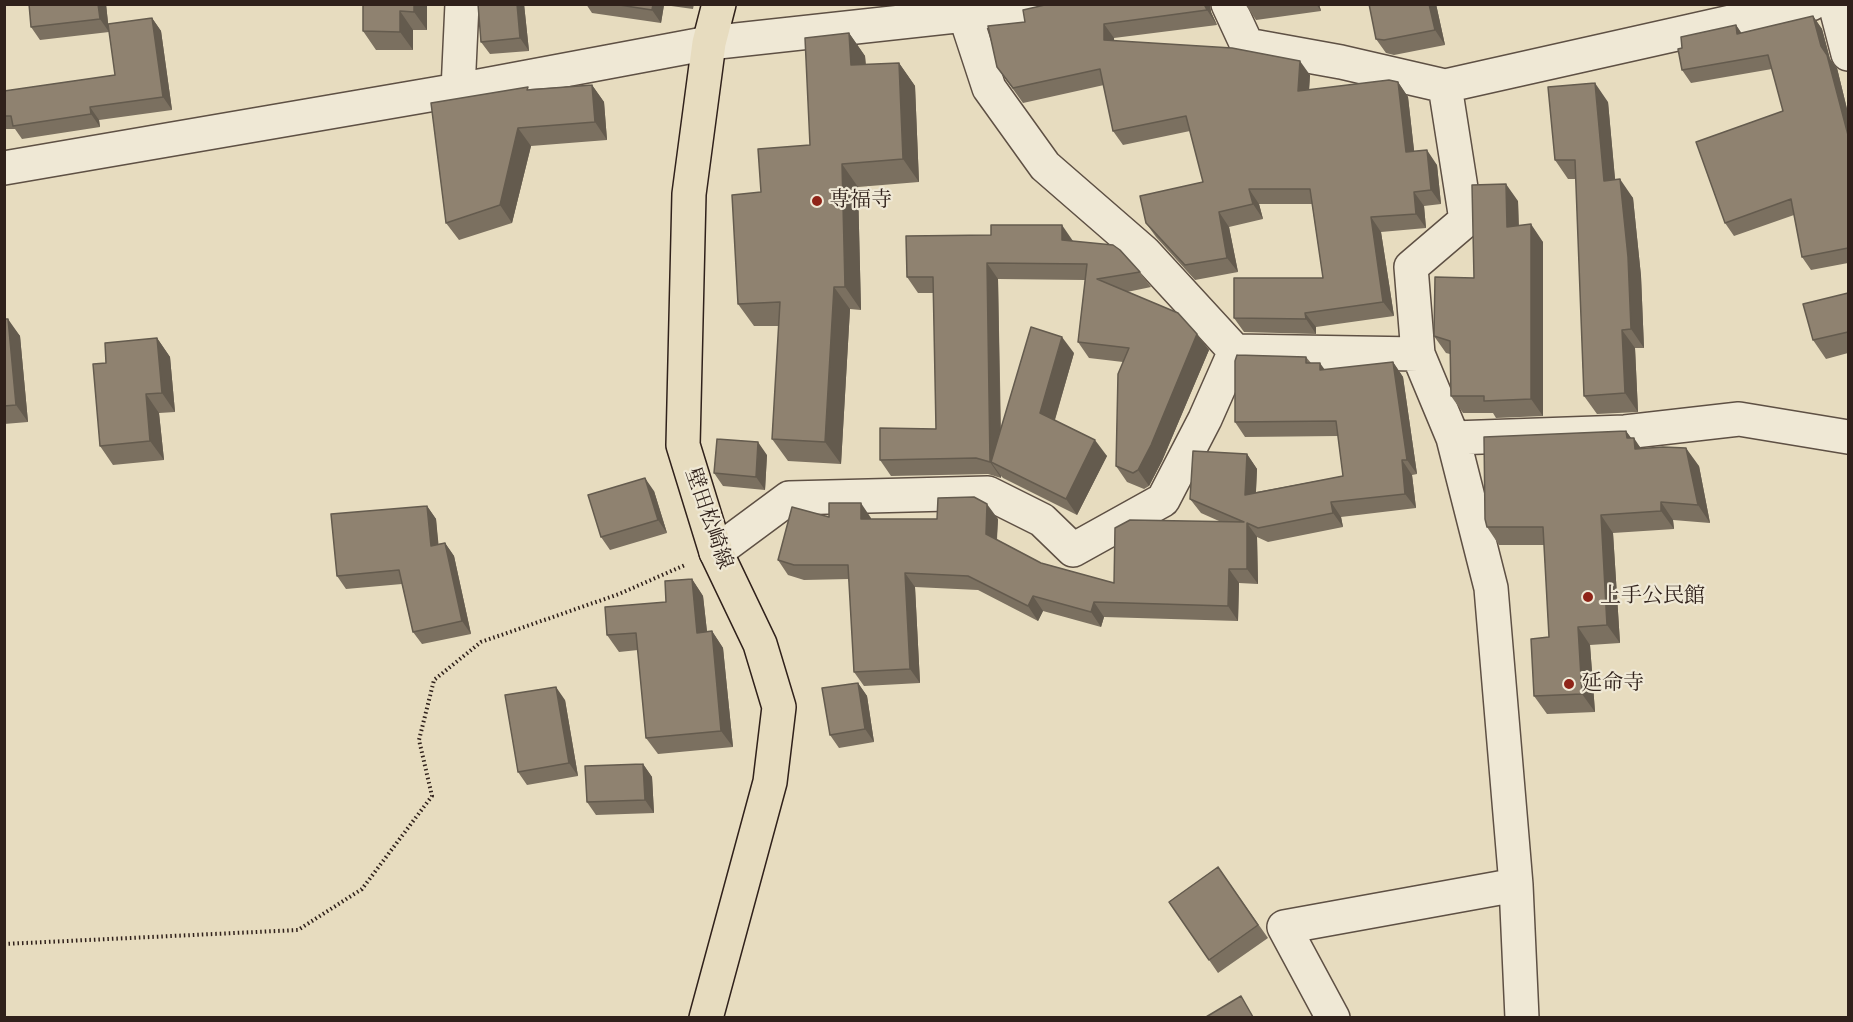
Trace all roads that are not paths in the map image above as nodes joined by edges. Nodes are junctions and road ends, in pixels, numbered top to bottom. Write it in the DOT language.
graph roads {
  1 [pos="462,4"];
  2 [pos="719,4"];
  3 [pos="1034,4"];
  4 [pos="1228,4"];
  5 [pos="1811,4"];
  6 [pos="1835,4"];
  7 [pos="965,15"];
  8 [pos="709,42"];
  9 [pos="1848,54"];
  10 [pos="1445,87"];
  11 [pos="458,90"];
  12 [pos="4,168"];
  13 [pos="1235,351"];
  14 [pos="1419,354"];
  15 [pos="1848,437"];
  16 [pos="1453,438"];
  17 [pos="716,552"];
  18 [pos="1516,885"];
  19 [pos="706,1017"];
  20 [pos="1333,1017"];
  21 [pos="1522,1017"];
  1 -- 11 [label="street"];
  2 -- 8 [label="main road, 壁田松崎線"];
  3 -- 7 [label="street"];
  4 -- 10 [label="street"];
  5 -- 10 [label="street"];
  6 -- 9 [label="street"];
  7 -- 8 [label="street"];
  7 -- 13 [label="street"];
  8 -- 11 [label="street"];
  8 -- 17 [label="main road, 壁田松崎線"];
  10 -- 14 [label="street"];
  11 -- 12 [label="street"];
  13 -- 14 [label="street"];
  13 -- 17 [label="street"];
  14 -- 16 [label="street"];
  15 -- 16 [label="street"];
  16 -- 18 [label="street"];
  17 -- 19 [label="main road, 壁田松崎線"];
  18 -- 20 [label="street"];
  18 -- 21 [label="street"];
}
